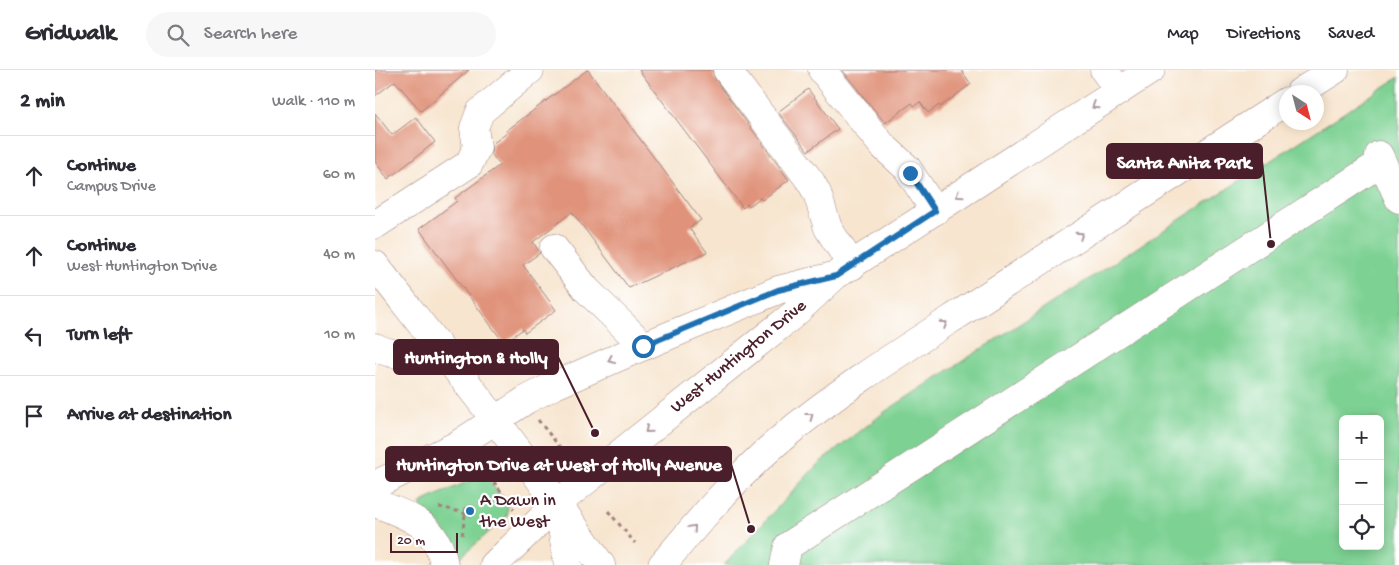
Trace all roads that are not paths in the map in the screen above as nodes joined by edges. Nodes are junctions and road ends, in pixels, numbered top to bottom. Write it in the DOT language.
graph roads {
  1 [pos="529,70"];
  2 [pos="727,70"];
  3 [pos="822,70"];
  4 [pos="1151,70"];
  5 [pos="1335,70"];
  6 [pos="1111,80"];
  7 [pos="1311,85"];
  8 [pos="1279,106"];
  9 [pos="1399,200"];
  10 [pos="935,211"];
  11 [pos="375,225"];
  12 [pos="554,248"];
  13 [pos="375,265"];
  14 [pos="844,271"];
  15 [pos="643,346"];
  16 [pos="375,347"];
  17 [pos="443,352"];
  18 [pos="496,419"];
  19 [pos="375,485"];
  20 [pos="375,503"];
  21 [pos="558,503"];
  22 [pos="444,565"];
  23 [pos="494,565"];
  24 [pos="567,565"];
  25 [pos="601,565"];
  26 [pos="661,565"];
  27 [pos="784,565"];
  1 -- 11 [label="main road"];
  2 -- 14 [label="main road"];
  3 -- 10 [label="main road"];
  4 -- 6 [label="main road, West Huntington Drive"];
  5 -- 7 [label="main road"];
  6 -- 10 [label="main road, West Huntington Drive, one-way"];
  26 -- 8 [label="main road, one-way"];
  9 -- 27 [label="main road"];
  10 -- 14 [label="main road, West Huntington Drive"];
  12 -- 15 [label="main road"];
  13 -- 17 [label="main road"];
  14 -- 15 [label="main road"];
  14 -- 21 [label="main road, West Huntington Drive, one-way"];
  15 -- 18 [label="main road, one-way"];
  16 -- 17 [label="main road"];
  17 -- 18 [label="main road"];
  18 -- 19 [label="main road"];
  18 -- 21 [label="main road"];
  20 -- 22 [label="main road"];
  21 -- 23 [label="main road, West Huntington Drive"];
  21 -- 24 [label="main road"];
  21 -- 25 [label="main road"];
}
